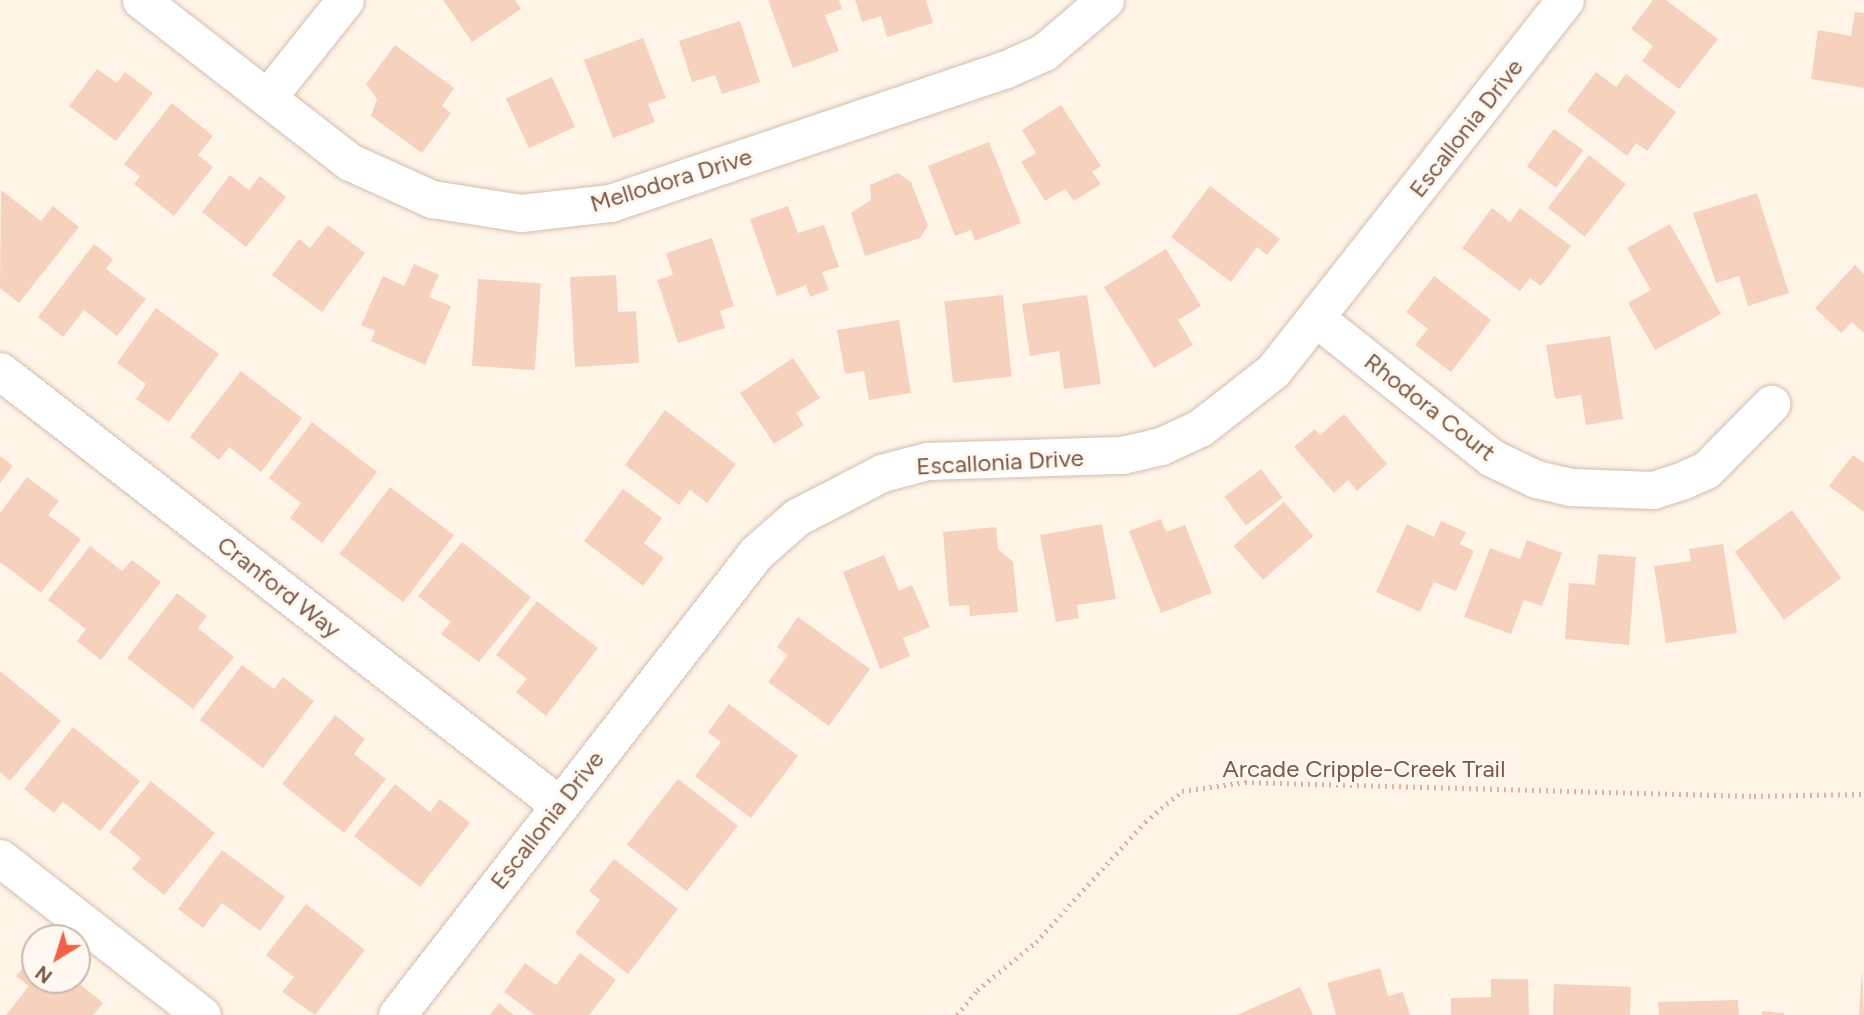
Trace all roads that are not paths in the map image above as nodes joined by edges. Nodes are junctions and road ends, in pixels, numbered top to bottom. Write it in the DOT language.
graph roads {
  1 [pos="141,0"];
  2 [pos="345,0"];
  3 [pos="1104,0"];
  4 [pos="1565,0"];
  5 [pos="267,98"];
  6 [pos="1317,319"];
  7 [pos="0,371"];
  8 [pos="1771,404"];
  9 [pos="558,804"];
  10 [pos="5,873"];
  11 [pos="202,1015"];
  12 [pos="397,1015"];
  1 -- 5 [label="street, Mellodora Drive"];
  2 -- 5 [label="street"];
  3 -- 5 [label="street, Mellodora Drive"];
  4 -- 6 [label="street, Escallonia Drive"];
  6 -- 8 [label="street, Rhodora Court"];
  6 -- 9 [label="street, Escallonia Drive"];
  7 -- 9 [label="street, Cranford Way"];
  9 -- 12 [label="street, Escallonia Drive"];
  10 -- 11 [label="street"];
}
